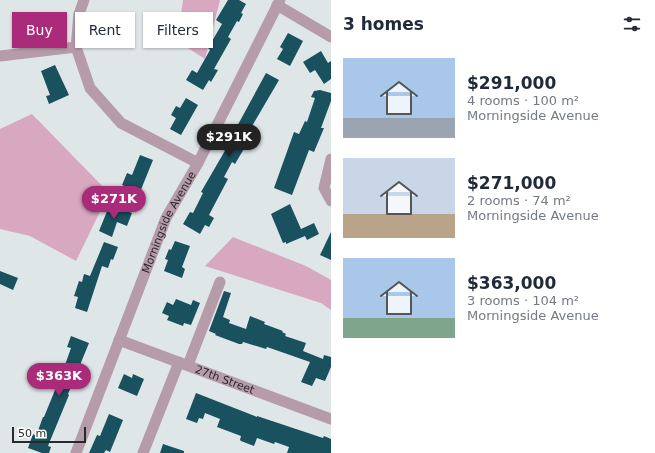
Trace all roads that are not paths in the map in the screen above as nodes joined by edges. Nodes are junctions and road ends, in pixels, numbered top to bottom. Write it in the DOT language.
graph roads {
  1 [pos="84,0"];
  2 [pos="279,2"];
  3 [pos="80,12"];
  4 [pos="331,37"];
  5 [pos="75,47"];
  6 [pos="76,48"];
  7 [pos="0,56"];
  8 [pos="331,159"];
  9 [pos="198,163"];
  10 [pos="331,201"];
  11 [pos="220,282"];
  12 [pos="119,340"];
  13 [pos="184,364"];
  14 [pos="331,419"];
  15 [pos="76,453"];
  16 [pos="143,453"];
  1 -- 3 [label="street"];
  2 -- 4 [label="street"];
  2 -- 9 [label="street, Morningside Avenue"];
  5 -- 7 [label="street"];
  6 -- 9 [label="street"];
  8 -- 10 [label="street"];
  9 -- 12 [label="street, Morningside Avenue"];
  11 -- 13 [label="street"];
  12 -- 13 [label="street, 27th Street"];
  12 -- 15 [label="street, Morningside Avenue"];
  13 -- 14 [label="street, 27th Street"];
  13 -- 16 [label="street"];
}
